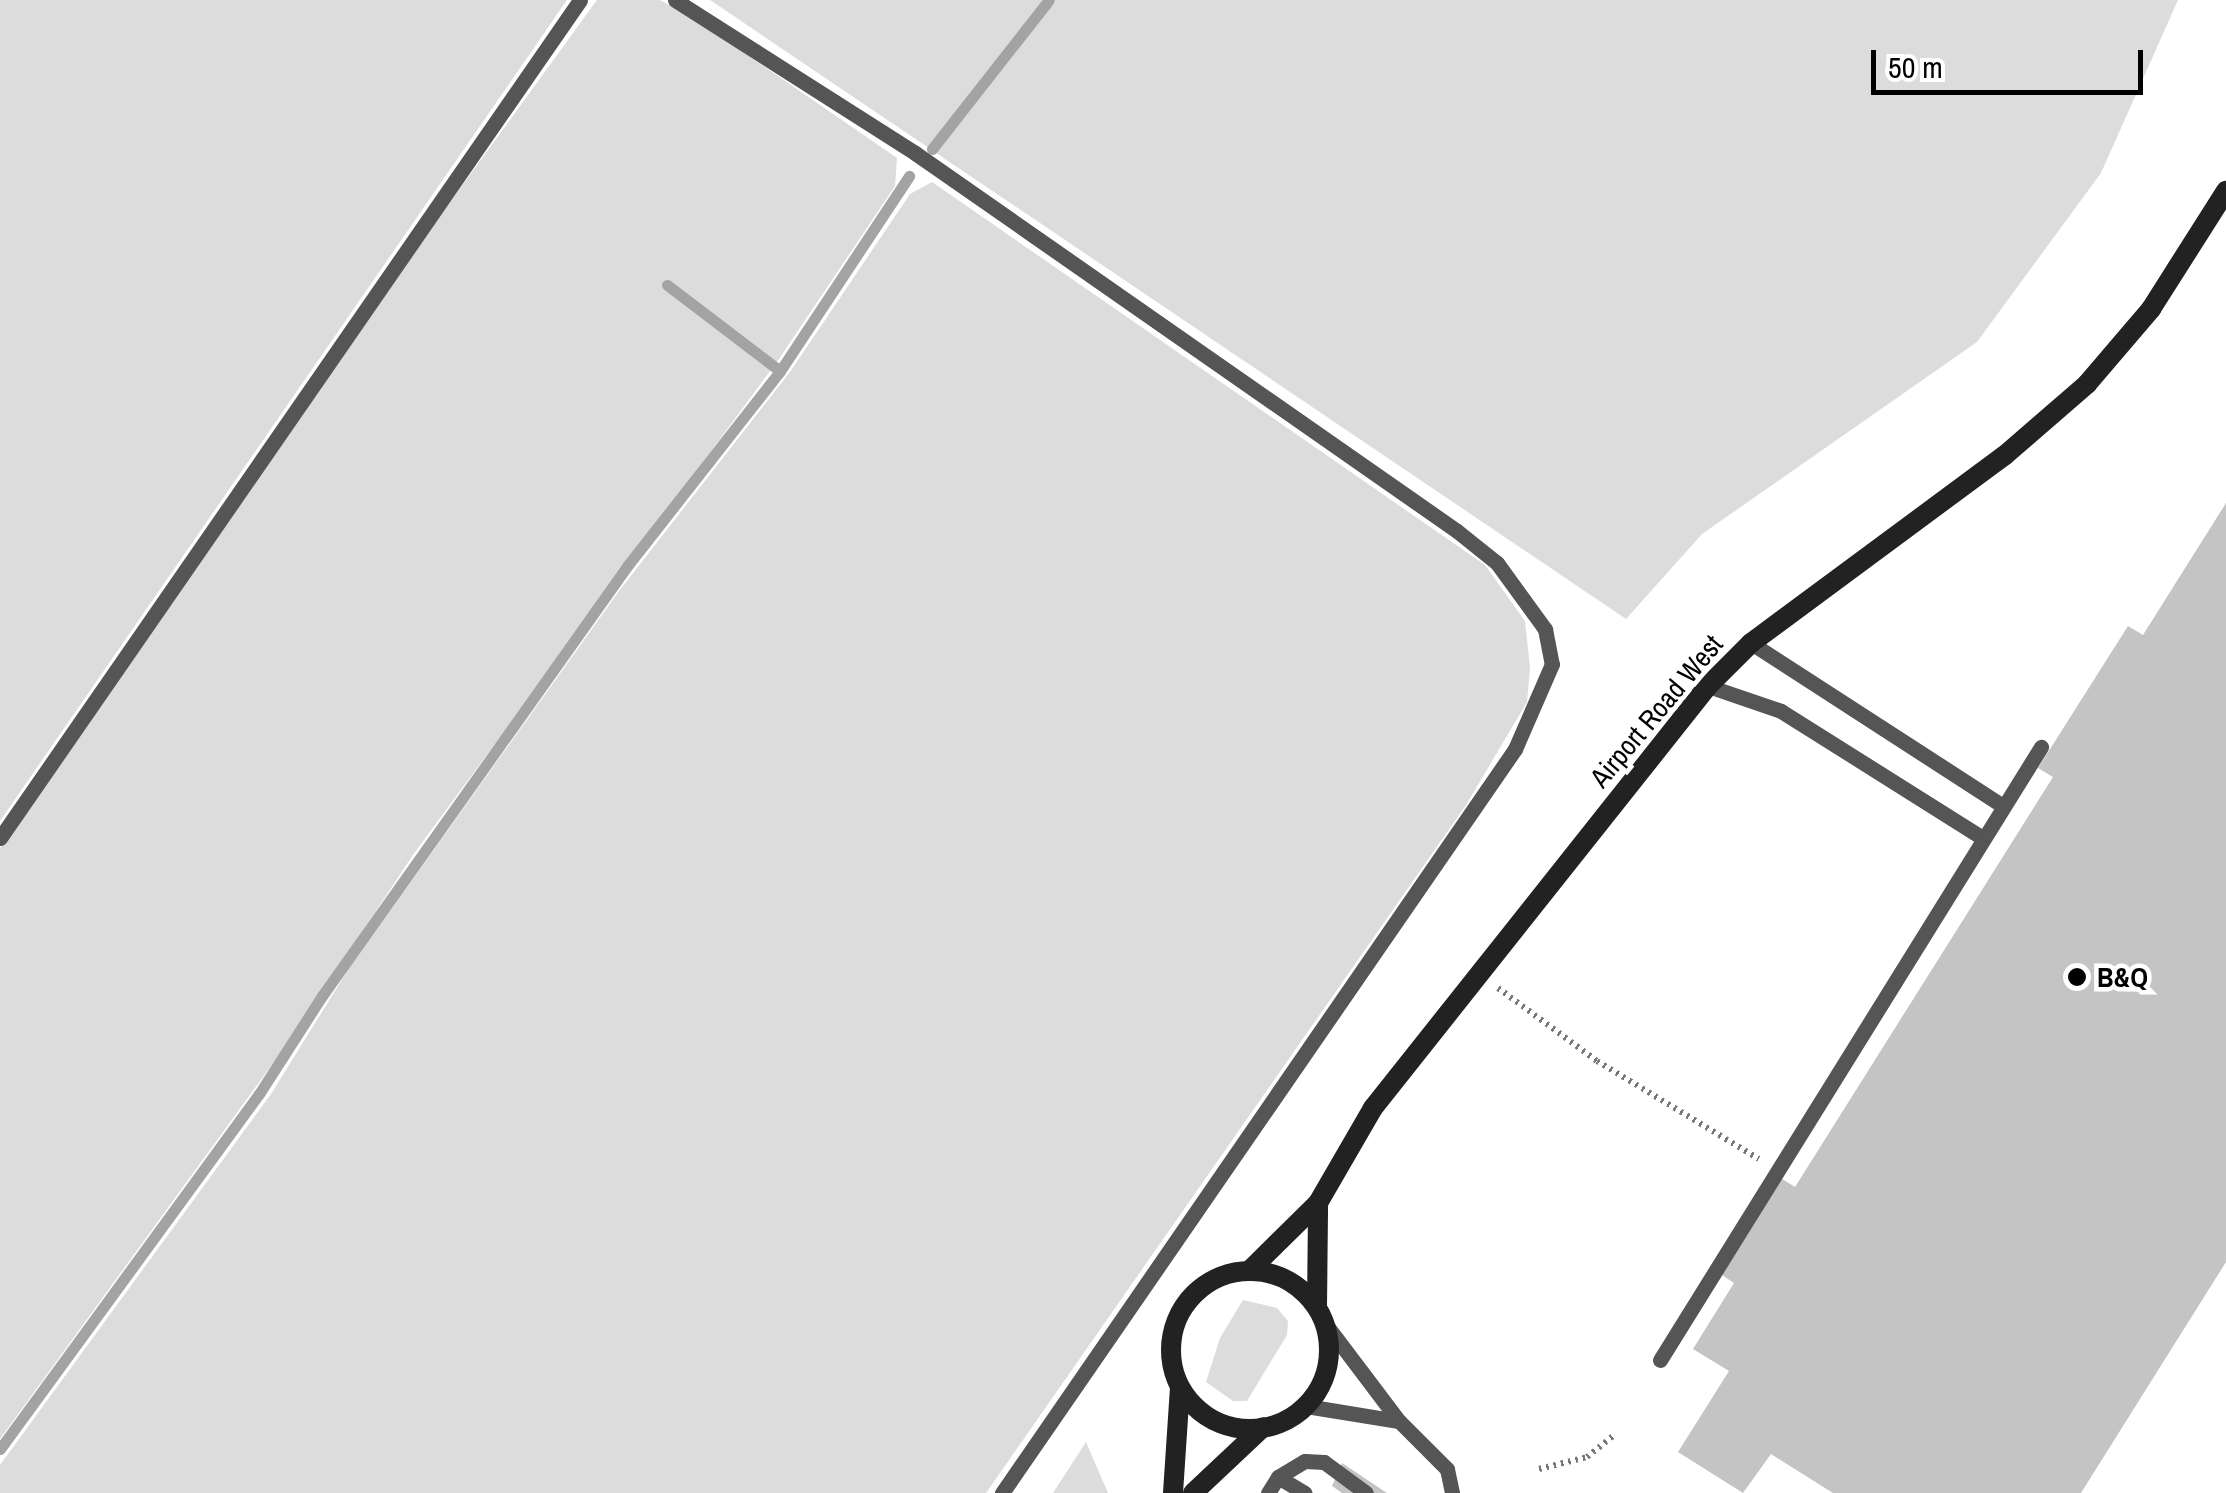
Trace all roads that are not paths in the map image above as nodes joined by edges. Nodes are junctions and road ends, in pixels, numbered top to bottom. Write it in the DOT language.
graph roads {
  1 [pos="580,0"];
  2 [pos="676,0"];
  3 [pos="2226,191"];
  4 [pos="1750,643"];
  5 [pos="1708,686"];
  6 [pos="2040,747"];
  7 [pos="2004,806"];
  8 [pos="0,838"];
  9 [pos="1982,838"];
  10 [pos="1318,1203"];
  11 [pos="1250,1270"];
  12 [pos="1320,1314"];
  13 [pos="1660,1360"];
  14 [pos="1180,1388"];
  15 [pos="1306,1406"];
  16 [pos="1399,1421"];
  17 [pos="1263,1428"];
  18 [pos="1278,1477"];
  19 [pos="1002,1493"];
  20 [pos="1172,1493"];
  21 [pos="1193,1493"];
  22 [pos="1268,1493"];
  23 [pos="1305,1493"];
  24 [pos="1366,1493"];
  25 [pos="1452,1493"];
  1 -- 8 [label="lane"];
  2 -- 19 [label="lane"];
  3 -- 4 [label="street, Airport Road West"];
  4 -- 5 [label="street, Airport Road West"];
  4 -- 7 [label="lane"];
  5 -- 9 [label="lane"];
  5 -- 10 [label="street, Airport Road West"];
  6 -- 7 [label="lane"];
  7 -- 9 [label="lane"];
  9 -- 13 [label="lane"];
  10 -- 11 [label="street, Airport Road West"];
  10 -- 12 [label="street, Airport Road West"];
  11 -- 12 [label="street"];
  11 -- 14 [label="street"];
  12 -- 15 [label="street"];
  12 -- 16 [label="lane"];
  14 -- 17 [label="street"];
  14 -- 20 [label="street"];
  15 -- 16 [label="lane"];
  15 -- 17 [label="street"];
  16 -- 25 [label="lane"];
  17 -- 21 [label="street"];
  18 -- 22 [label="lane"];
  18 -- 23 [label="lane"];
  18 -- 24 [label="lane"];
}
